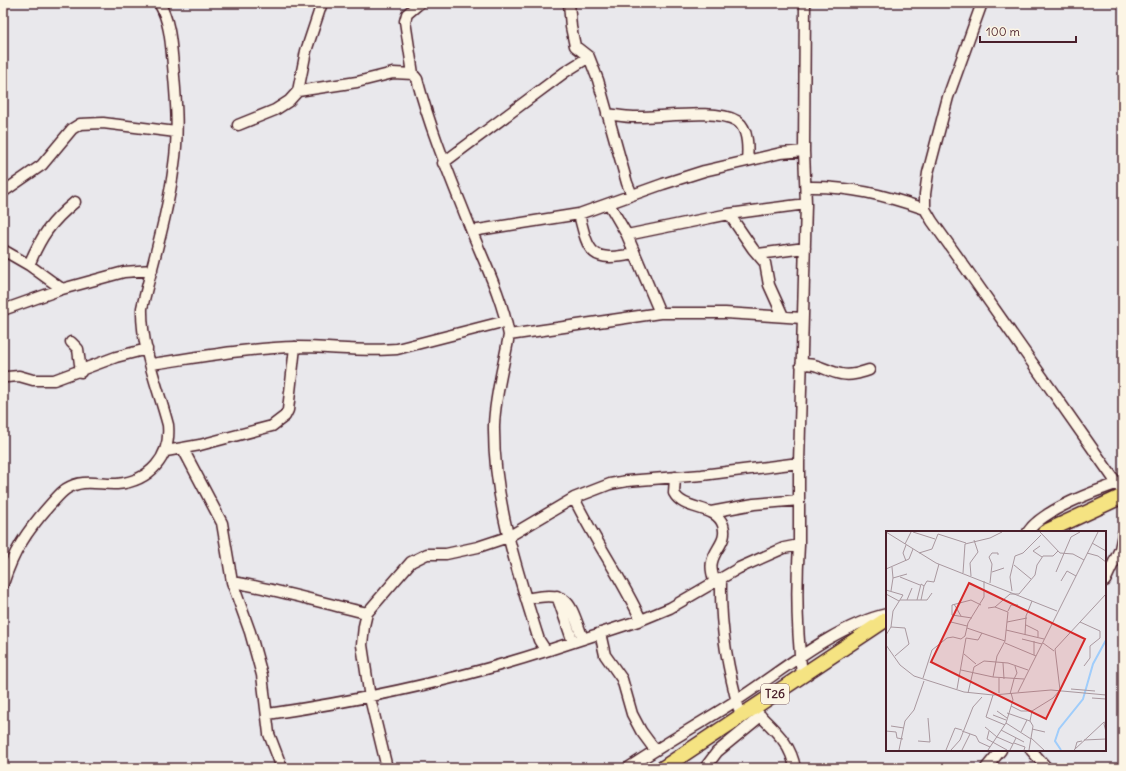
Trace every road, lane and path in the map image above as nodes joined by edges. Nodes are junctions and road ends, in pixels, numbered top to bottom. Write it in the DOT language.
graph roads {
  1 [pos="158,3"];
  2 [pos="322,3"];
  3 [pos="420,3"];
  4 [pos="569,3"];
  5 [pos="805,3"];
  6 [pos="982,3"];
  7 [pos="589,57"];
  8 [pos="413,74"];
  9 [pos="298,91"];
  10 [pos="607,114"];
  11 [pos="238,125"];
  12 [pos="176,132"];
  13 [pos="804,151"];
  14 [pos="747,161"];
  15 [pos="443,162"];
  16 [pos="806,187"];
  17 [pos="3,192"];
  18 [pos="632,195"];
  19 [pos="75,202"];
  20 [pos="609,204"];
  21 [pos="806,204"];
  22 [pos="925,209"];
  23 [pos="579,214"];
  24 [pos="729,214"];
  25 [pos="472,231"];
  26 [pos="627,235"];
  27 [pos="805,248"];
  28 [pos="3,250"];
  29 [pos="635,254"];
  30 [pos="758,254"];
  31 [pos="29,265"];
  32 [pos="152,270"];
  33 [pos="62,289"];
  34 [pos="3,310"];
  35 [pos="660,314"];
  36 [pos="783,316"];
  37 [pos="802,318"];
  38 [pos="506,321"];
  39 [pos="509,335"];
  40 [pos="71,342"];
  41 [pos="295,348"];
  42 [pos="146,349"];
  43 [pos="151,364"];
  44 [pos="801,365"];
  45 [pos="869,370"];
  46 [pos="81,372"];
  47 [pos="7,377"];
  48 [pos="182,449"];
  49 [pos="166,451"];
  50 [pos="798,463"];
  51 [pos="675,477"];
  52 [pos="1122,488"];
  53 [pos="574,498"];
  54 [pos="799,500"];
  55 [pos="711,512"];
  56 [pos="1029,531"];
  57 [pos="1047,531"];
  58 [pos="1123,534"];
  59 [pos="508,537"];
  60 [pos="799,545"];
  61 [pos="1106,579"];
  62 [pos="718,581"];
  63 [pos="232,582"];
  64 [pos="3,584"];
  65 [pos="558,596"];
  66 [pos="526,599"];
  67 [pos="366,613"];
  68 [pos="886,614"];
  69 [pos="641,620"];
  70 [pos="886,620"];
  71 [pos="600,633"];
  72 [pos="583,639"];
  73 [pos="573,642"];
  74 [pos="546,651"];
  75 [pos="800,657"];
  76 [pos="802,675"];
  77 [pos="370,698"];
  78 [pos="736,700"];
  79 [pos="757,712"];
  80 [pos="268,714"];
  81 [pos="741,717"];
  82 [pos="655,750"];
  83 [pos="1000,751"];
  84 [pos="1032,751"];
  85 [pos="282,768"];
  86 [pos="387,768"];
  87 [pos="628,768"];
  88 [pos="663,768"];
  89 [pos="705,768"];
  90 [pos="795,768"];
  91 [pos="986,768"];
  92 [pos="1047,768"];
  1 -- 12 [label="street"];
  2 -- 9 [label="street"];
  3 -- 8 [label="street"];
  4 -- 7 [label="street"];
  5 -- 13 [label="street"];
  6 -- 22 [label="street"];
  7 -- 10 [label="street"];
  7 -- 15 [label="street"];
  8 -- 9 [label="street"];
  8 -- 15 [label="street"];
  9 -- 11 [label="street"];
  10 -- 14 [label="street"];
  10 -- 18 [label="street"];
  12 -- 17 [label="street"];
  12 -- 32 [label="street"];
  13 -- 14 [label="street"];
  13 -- 16 [label="street"];
  14 -- 18 [label="street"];
  15 -- 25 [label="street"];
  16 -- 21 [label="street"];
  16 -- 22 [label="street"];
  18 -- 20 [label="street"];
  19 -- 31 [label="street"];
  20 -- 23 [label="street"];
  20 -- 26 [label="street"];
  21 -- 24 [label="street"];
  21 -- 27 [label="street"];
  22 -- 52 [label="street"];
  23 -- 25 [label="street"];
  23 -- 29 [label="street"];
  24 -- 26 [label="street"];
  24 -- 30 [label="street"];
  25 -- 38 [label="street"];
  26 -- 29 [label="street"];
  27 -- 30 [label="street"];
  27 -- 37 [label="street"];
  28 -- 31 [label="street"];
  29 -- 35 [label="street"];
  30 -- 36 [label="street"];
  31 -- 33 [label="street"];
  32 -- 33 [label="street"];
  32 -- 42 [label="street"];
  33 -- 34 [label="street"];
  35 -- 36 [label="street"];
  35 -- 39 [label="street"];
  36 -- 37 [label="street"];
  37 -- 44 [label="street"];
  38 -- 39 [label="street"];
  38 -- 41 [label="street"];
  39 -- 59 [label="street"];
  40 -- 46 [label="street"];
  41 -- 43 [label="street"];
  41 -- 48 [label="street"];
  42 -- 43 [label="street"];
  42 -- 46 [label="street"];
  43 -- 49 [label="street"];
  44 -- 45 [label="street"];
  44 -- 50 [label="street"];
  46 -- 47 [label="street"];
  48 -- 49 [label="street"];
  48 -- 63 [label="street"];
  49 -- 64 [label="street"];
  50 -- 51 [label="street"];
  50 -- 54 [label="street"];
  51 -- 53 [label="street"];
  51 -- 55 [label="street"];
  52 -- 56 [label="street"];
  52 -- 57 [label="highway"];
  53 -- 59 [label="street"];
  53 -- 69 [label="street"];
  54 -- 55 [label="street"];
  54 -- 60 [label="street"];
  55 -- 62 [label="street"];
  58 -- 61 [label="street"];
  59 -- 66 [label="street"];
  59 -- 67 [label="street"];
  60 -- 62 [label="street"];
  60 -- 75 [label="street"];
  62 -- 69 [label="street"];
  62 -- 78 [label="street"];
  63 -- 67 [label="street"];
  63 -- 80 [label="street"];
  65 -- 66 [label="street"];
  65 -- 72 [label="street"];
  65 -- 73 [label="street"];
  66 -- 74 [label="street"];
  67 -- 77 [label="street"];
  68 -- 75 [label="street"];
  69 -- 71 [label="street"];
  70 -- 76 [label="highway, T26"];
  71 -- 72 [label="street"];
  71 -- 82 [label="street"];
  72 -- 73 [label="street"];
  73 -- 74 [label="street"];
  74 -- 77 [label="street"];
  75 -- 76 [label="street"];
  75 -- 78 [label="street"];
  76 -- 79 [label="highway, T26"];
  77 -- 80 [label="street"];
  77 -- 86 [label="street"];
  78 -- 81 [label="street"];
  78 -- 82 [label="street"];
  79 -- 81 [label="highway, T26"];
  79 -- 89 [label="street"];
  79 -- 90 [label="street"];
  80 -- 85 [label="street"];
  81 -- 88 [label="highway, T26"];
  82 -- 87 [label="street"];
  83 -- 91 [label="street"];
  84 -- 92 [label="street"];
}
